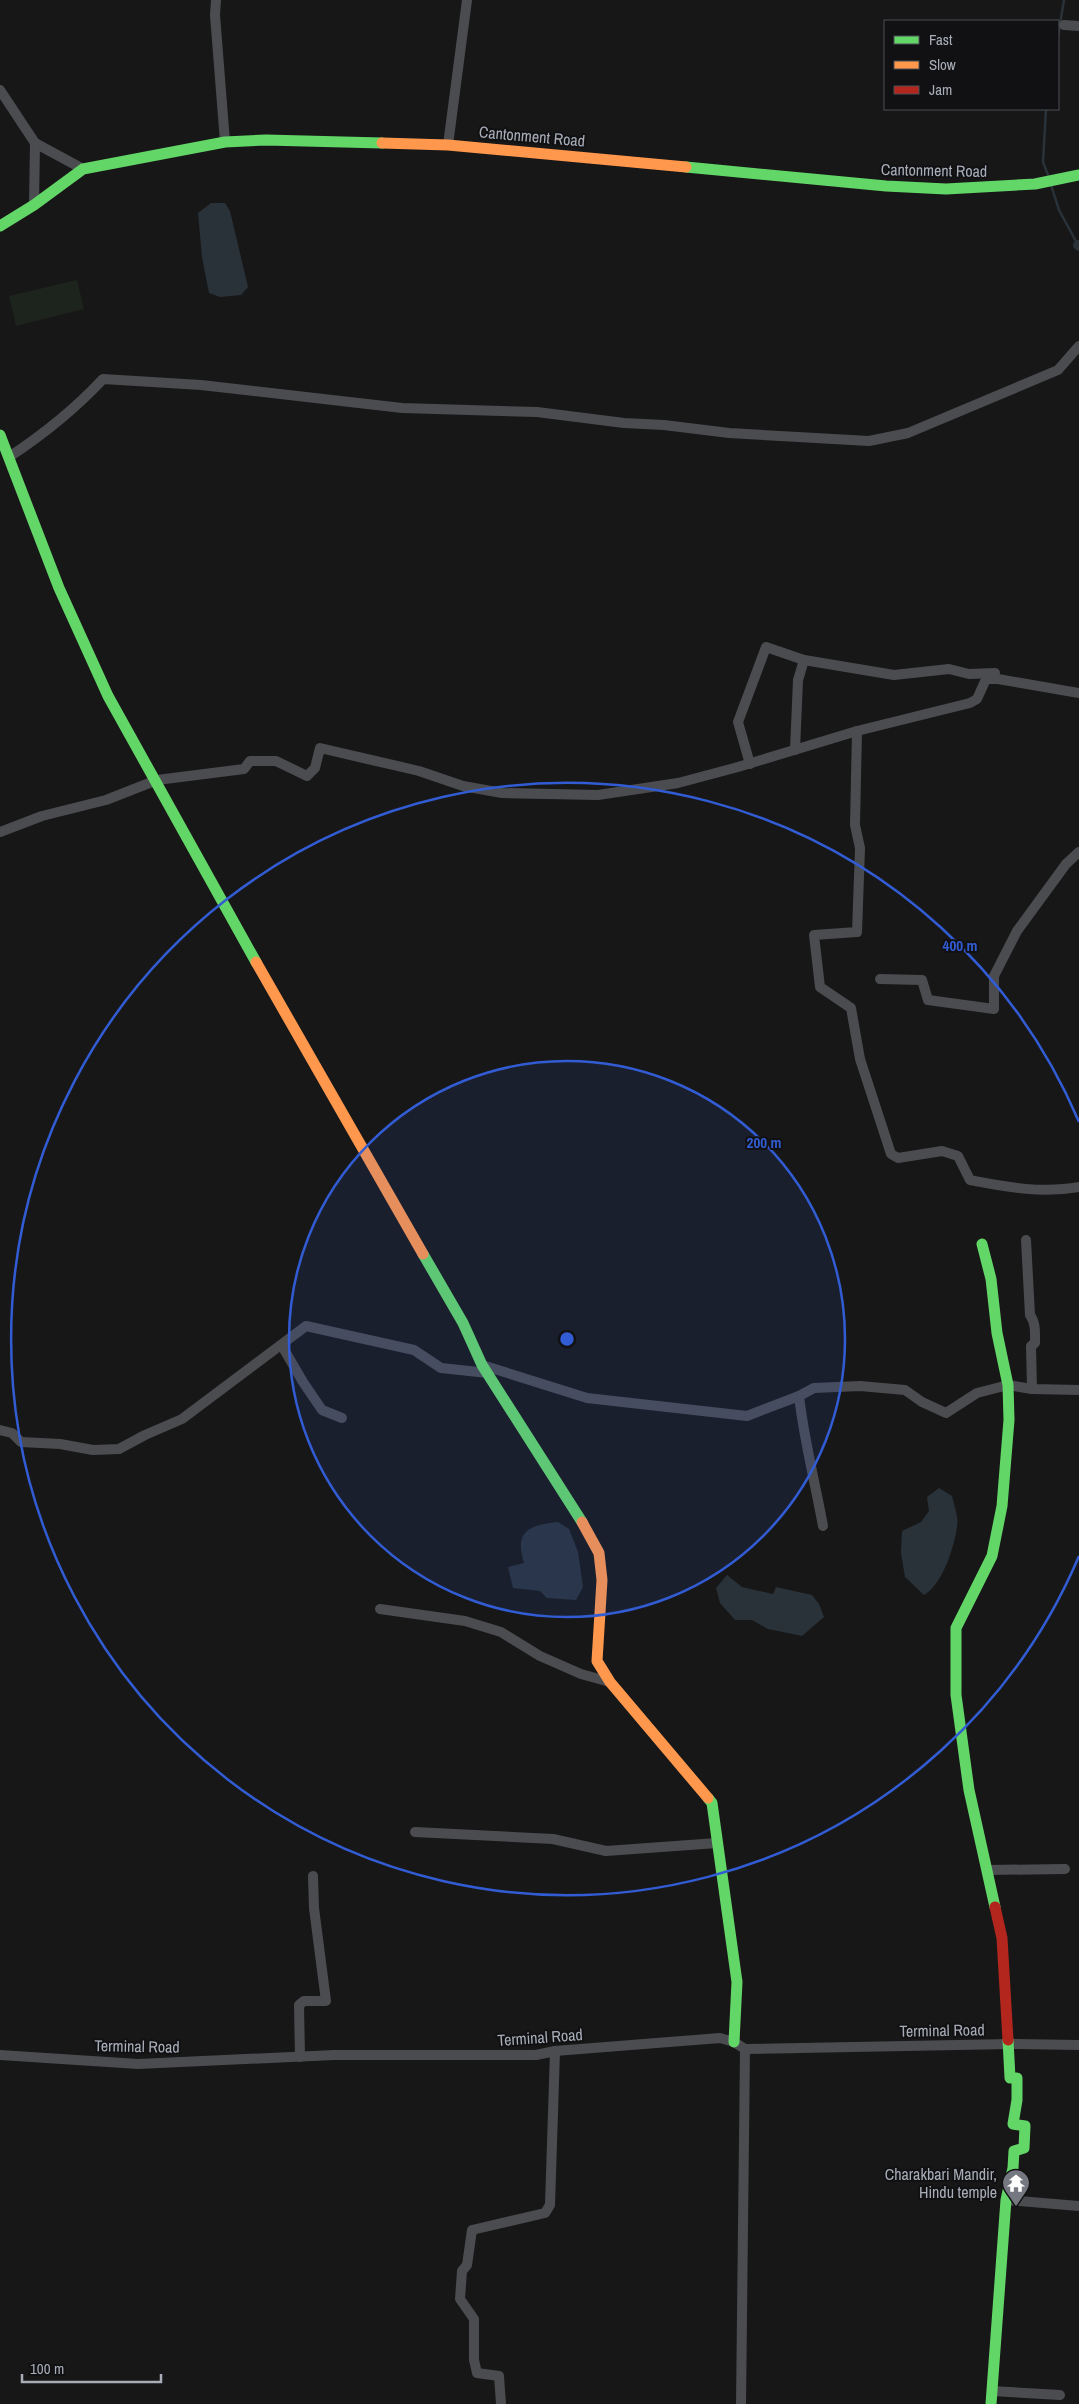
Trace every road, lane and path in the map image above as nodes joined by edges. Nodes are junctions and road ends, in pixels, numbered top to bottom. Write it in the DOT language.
graph roads {
  1 [pos="216,0"];
  2 [pos="467,0"];
  3 [pos="1064,25"];
  4 [pos="1079,26"];
  5 [pos="0,90"];
  6 [pos="225,142"];
  7 [pos="35,143"];
  8 [pos="448,145"];
  9 [pos="82,169"];
  10 [pos="1079,175"];
  11 [pos="34,205"];
  12 [pos="0,226"];
  13 [pos="1079,346"];
  14 [pos="0,436"];
  15 [pos="9,457"];
  16 [pos="804,660"];
  17 [pos="998,679"];
  18 [pos="1079,692"];
  19 [pos="857,731"];
  20 [pos="795,750"];
  21 [pos="750,764"];
  22 [pos="157,780"];
  23 [pos="0,832"];
  24 [pos="1079,852"];
  25 [pos="880,979"];
  26 [pos="1079,1187"];
  27 [pos="1026,1240"];
  28 [pos="982,1244"];
  29 [pos="282,1346"];
  30 [pos="485,1369"];
  31 [pos="1008,1385"];
  32 [pos="1032,1389"];
  33 [pos="1079,1390"];
  34 [pos="798,1396"];
  35 [pos="342,1418"];
  36 [pos="0,1430"];
  37 [pos="823,1526"];
  38 [pos="380,1609"];
  39 [pos="610,1682"];
  40 [pos="415,1832"];
  41 [pos="717,1843"];
  42 [pos="1065,1869"];
  43 [pos="988,1870"];
  44 [pos="313,1876"];
  45 [pos="734,2042"];
  46 [pos="1010,2044"];
  47 [pos="1079,2045"];
  48 [pos="745,2049"];
  49 [pos="555,2051"];
  50 [pos="0,2055"];
  51 [pos="300,2057"];
  52 [pos="1006,2200"];
  53 [pos="1079,2206"];
  54 [pos="992,2391"];
  55 [pos="1060,2395"];
  56 [pos="502,2404"];
  57 [pos="741,2404"];
  58 [pos="991,2404"];
  1 -- 6 [label="street"];
  2 -- 8 [label="street"];
  3 -- 4 [label="street"];
  5 -- 7 [label="street"];
  6 -- 8 [label="street, Cantonment Road"];
  6 -- 9 [label="street, Cantonment Road"];
  7 -- 9 [label="street"];
  7 -- 11 [label="street"];
  8 -- 10 [label="street, Cantonment Road"];
  9 -- 11 [label="street, Cantonment Road"];
  11 -- 12 [label="street, Cantonment Road"];
  13 -- 15 [label="street"];
  14 -- 15 [label="street"];
  15 -- 22 [label="street"];
  16 -- 17 [label="street"];
  16 -- 20 [label="street"];
  16 -- 21 [label="street"];
  17 -- 18 [label="street"];
  17 -- 19 [label="street"];
  19 -- 20 [label="street"];
  19 -- 26 [label="street"];
  20 -- 21 [label="street"];
  21 -- 22 [label="street"];
  22 -- 23 [label="street"];
  22 -- 30 [label="street"];
  24 -- 25 [label="street"];
  27 -- 32 [label="street"];
  28 -- 31 [label="street"];
  29 -- 30 [label="street"];
  29 -- 35 [label="street"];
  29 -- 36 [label="street"];
  30 -- 34 [label="street"];
  30 -- 39 [label="street"];
  31 -- 32 [label="street"];
  31 -- 34 [label="street"];
  31 -- 43 [label="street"];
  32 -- 33 [label="street"];
  34 -- 37 [label="street"];
  38 -- 39 [label="street"];
  39 -- 41 [label="street"];
  40 -- 41 [label="street"];
  41 -- 45 [label="street"];
  42 -- 43 [label="street"];
  43 -- 46 [label="street"];
  44 -- 51 [label="street"];
  45 -- 48 [label="street, Terminal Road"];
  45 -- 49 [label="street, Terminal Road"];
  46 -- 47 [label="street, Terminal Road"];
  46 -- 48 [label="street, Terminal Road"];
  46 -- 52 [label="street"];
  48 -- 57 [label="street"];
  49 -- 51 [label="street, Terminal Road"];
  49 -- 56 [label="street"];
  50 -- 51 [label="street, Terminal Road"];
  52 -- 53 [label="street"];
  52 -- 54 [label="street"];
  54 -- 55 [label="street"];
  54 -- 58 [label="street"];
}
